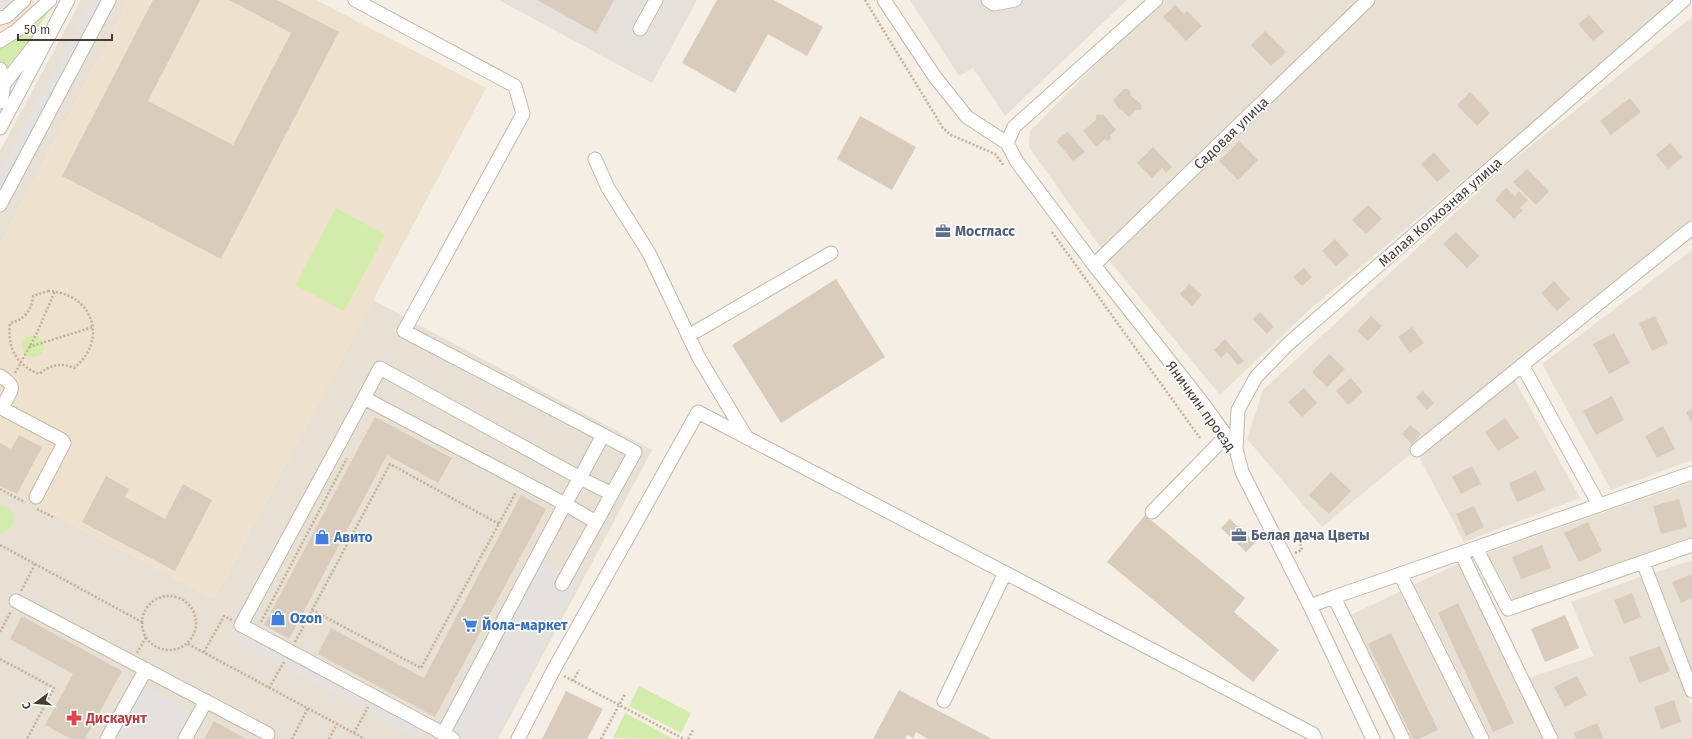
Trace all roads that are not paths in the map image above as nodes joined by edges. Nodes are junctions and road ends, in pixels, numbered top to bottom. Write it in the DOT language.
graph roads {
  1 [pos="24,0"];
  2 [pos="50,0"];
  3 [pos="109,0"];
  4 [pos="356,0"];
  5 [pos="656,0"];
  6 [pos="884,0"];
  7 [pos="988,0"];
  8 [pos="1015,0"];
  9 [pos="1156,0"];
  10 [pos="1368,0"];
  11 [pos="1684,0"];
  12 [pos="65,5"];
  13 [pos="0,18"];
  14 [pos="640,29"];
  15 [pos="0,41"];
  16 [pos="0,69"];
  17 [pos="4,84"];
  18 [pos="0,102"];
  19 [pos="0,128"];
  20 [pos="1007,143"];
  21 [pos="595,159"];
  22 [pos="0,205"];
  23 [pos="1692,228"];
  24 [pos="831,253"];
  25 [pos="1094,265"];
  26 [pos="688,336"];
  27 [pos="1522,365"];
  28 [pos="5,379"];
  29 [pos="364,398"];
  30 [pos="603,435"];
  31 [pos="1226,436"];
  32 [pos="747,438"];
  33 [pos="1236,449"];
  34 [pos="1417,450"];
  35 [pos="1692,473"];
  36 [pos="580,478"];
  37 [pos="612,494"];
  38 [pos="36,497"];
  39 [pos="565,504"];
  40 [pos="1599,505"];
  41 [pos="1152,512"];
  42 [pos="596,522"];
  43 [pos="1692,545"];
  44 [pos="1476,548"];
  45 [pos="1461,553"];
  46 [pos="1642,562"];
  47 [pos="1005,573"];
  48 [pos="1400,574"];
  49 [pos="562,584"];
  50 [pos="1334,597"];
  51 [pos="16,601"];
  52 [pos="1310,606"];
  53 [pos="146,669"];
  54 [pos="1692,691"];
  55 [pos="206,701"];
  56 [pos="944,701"];
  57 [pos="268,734"];
  58 [pos="448,736"];
  59 [pos="107,739"];
  60 [pos="185,739"];
  61 [pos="518,739"];
  62 [pos="1315,739"];
  63 [pos="1373,739"];
  64 [pos="1403,739"];
  65 [pos="1482,739"];
  66 [pos="1551,739"];
  1 -- 13 [label="street"];
  2 -- 15 [label="street"];
  3 -- 22 [label="street"];
  4 -- 30 [label="street"];
  5 -- 14 [label="street"];
  6 -- 20 [label="street"];
  7 -- 8 [label="street"];
  9 -- 20 [label="street"];
  10 -- 25 [label="street, Садовая улица"];
  11 -- 33 [label="street, Малая Колхозная улица"];
  12 -- 17 [label="street"];
  12 -- 19 [label="street"];
  16 -- 17 [label="street"];
  17 -- 18 [label="street"];
  20 -- 25 [label="street, Яничкин проезд"];
  21 -- 26 [label="street"];
  23 -- 27 [label="street"];
  24 -- 26 [label="street"];
  25 -- 31 [label="street, Яничкин проезд"];
  26 -- 32 [label="street"];
  27 -- 34 [label="street"];
  27 -- 40 [label="street"];
  28 -- 38 [label="street"];
  29 -- 36 [label="street"];
  29 -- 39 [label="street"];
  29 -- 58 [label="street"];
  30 -- 36 [label="street"];
  30 -- 37 [label="street"];
  31 -- 33 [label="street, Яничкин проезд"];
  31 -- 41 [label="street"];
  32 -- 47 [label="street"];
  32 -- 61 [label="street"];
  33 -- 52 [label="street, Яничкин проезд"];
  35 -- 40 [label="street"];
  36 -- 37 [label="street"];
  36 -- 39 [label="street"];
  37 -- 42 [label="street"];
  39 -- 42 [label="street"];
  39 -- 58 [label="street"];
  40 -- 44 [label="street"];
  42 -- 49 [label="street"];
  43 -- 46 [label="street"];
  44 -- 45 [label="street"];
  44 -- 46 [label="street"];
  45 -- 48 [label="street"];
  45 -- 66 [label="street"];
  46 -- 54 [label="street"];
  47 -- 56 [label="street"];
  47 -- 62 [label="street"];
  48 -- 50 [label="street"];
  48 -- 65 [label="street"];
  50 -- 52 [label="street"];
  50 -- 64 [label="street"];
  51 -- 53 [label="street"];
  52 -- 63 [label="street, Яничкин проезд"];
  53 -- 55 [label="street"];
  53 -- 59 [label="street"];
  55 -- 57 [label="street"];
  55 -- 60 [label="street"];
}
